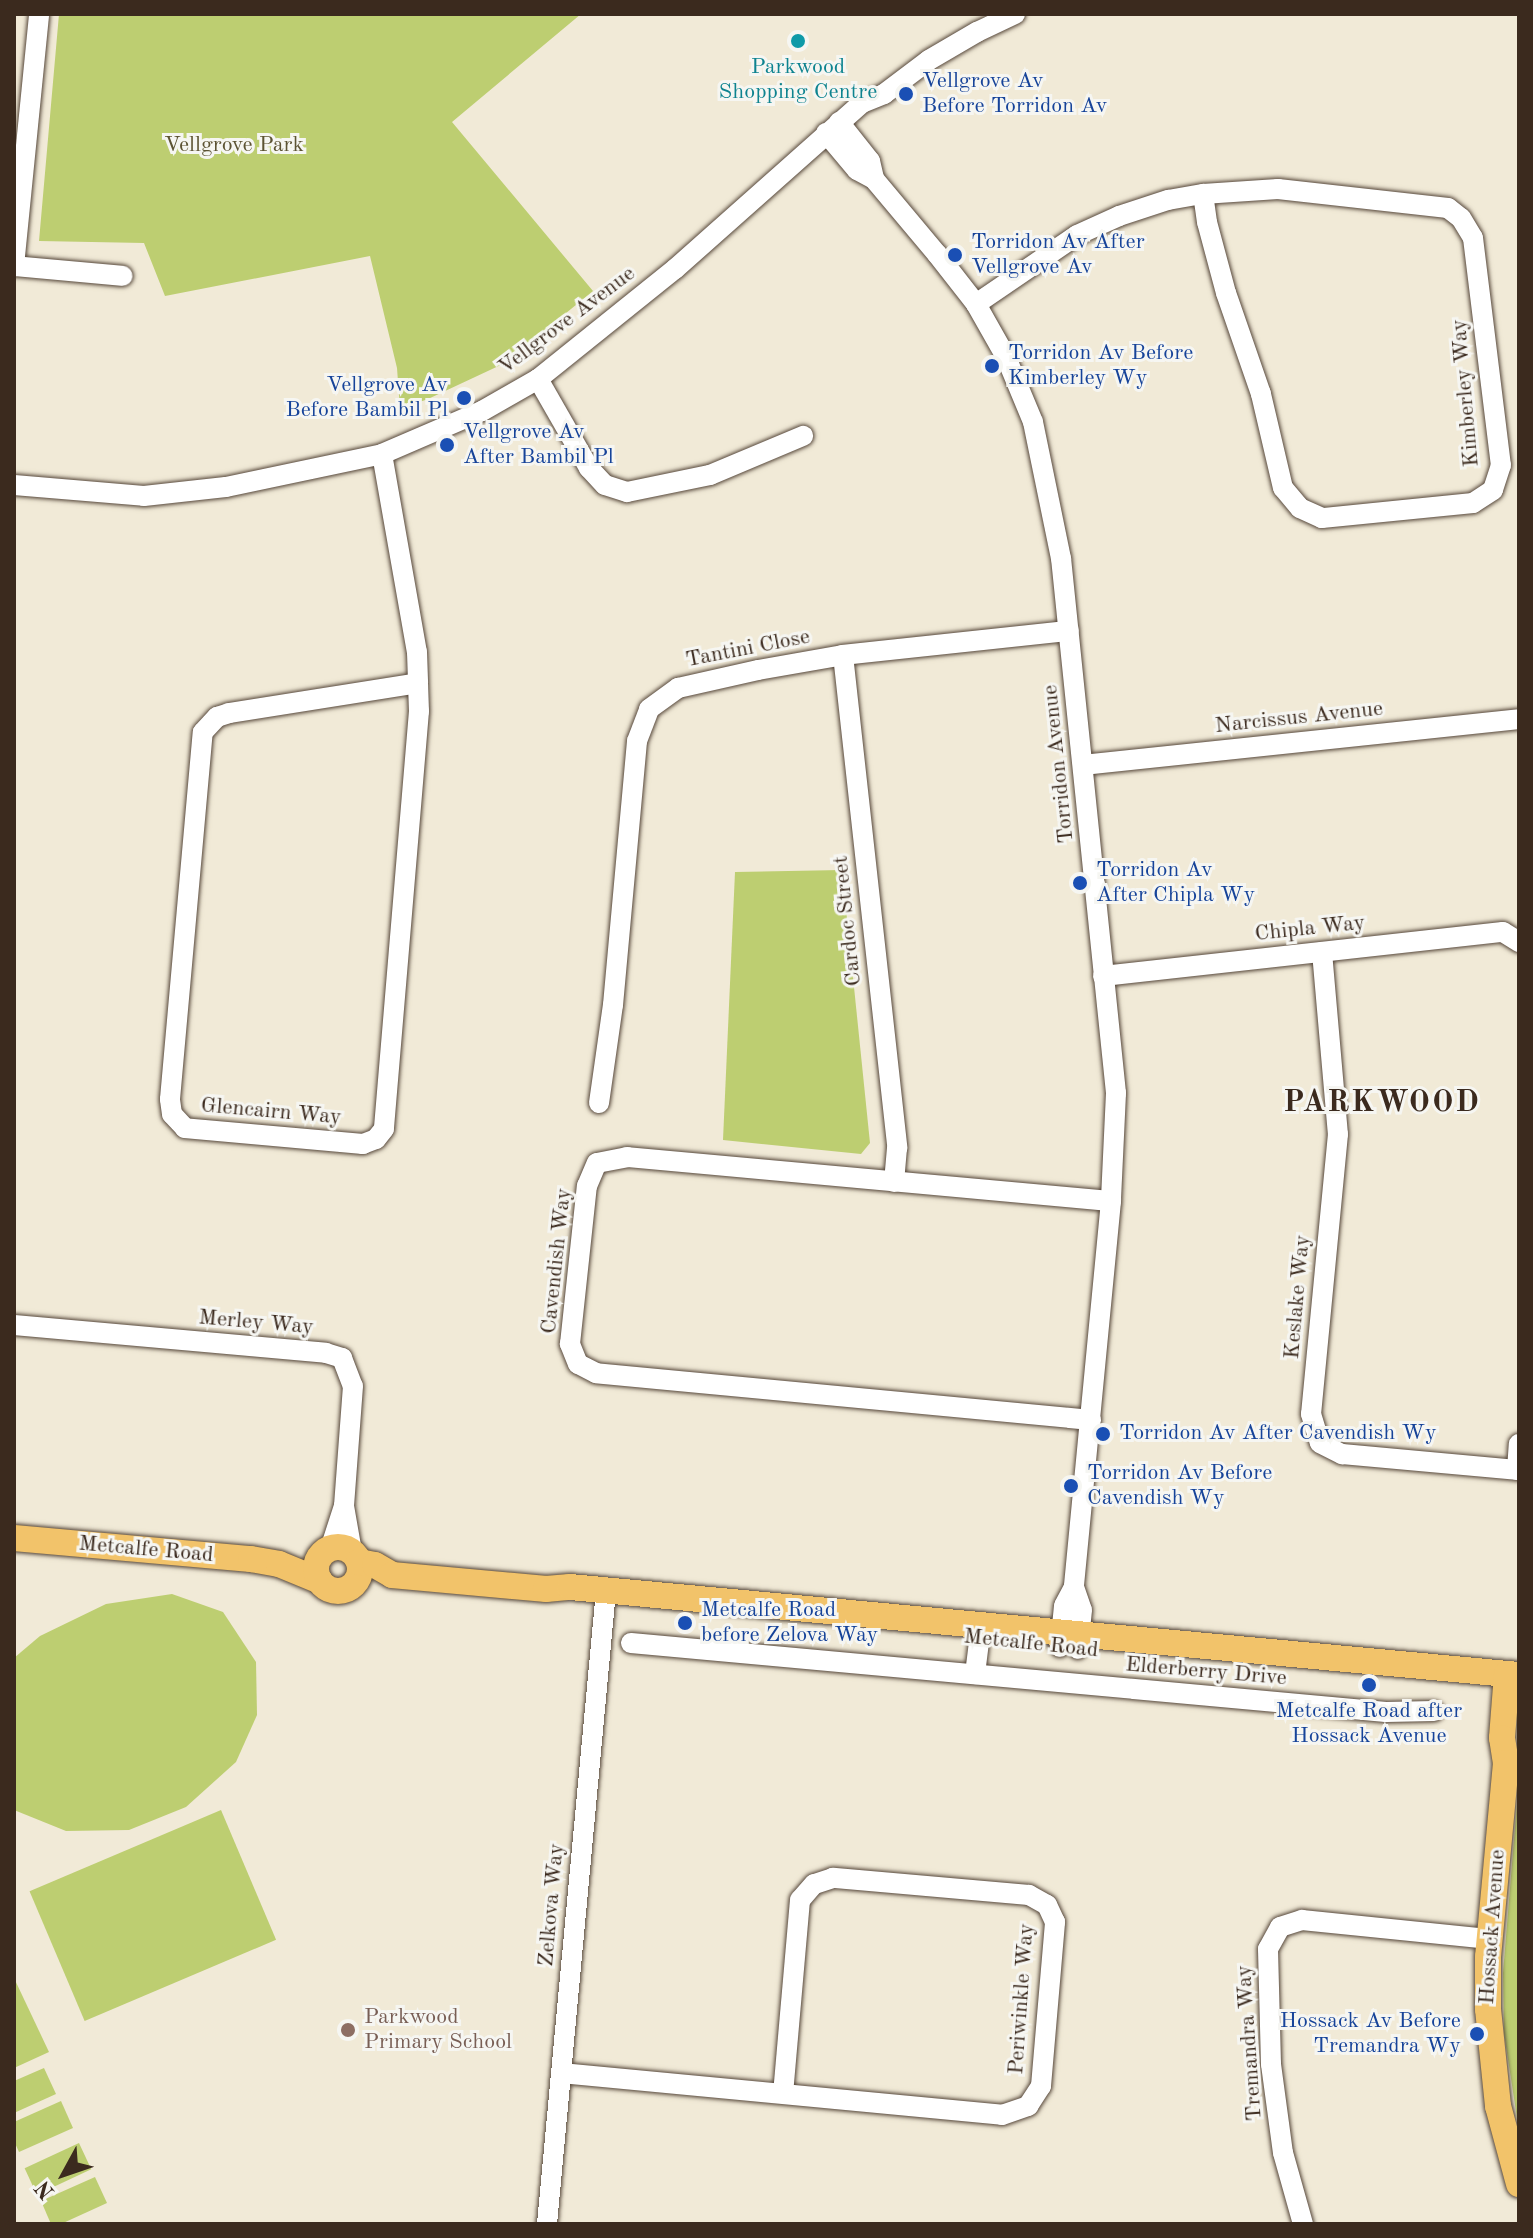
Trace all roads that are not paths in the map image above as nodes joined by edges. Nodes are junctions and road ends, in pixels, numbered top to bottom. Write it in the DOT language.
graph roads {
  1 [pos="39,14"];
  2 [pos="1015,14"];
  3 [pos="837,133"];
  4 [pos="1203,194"];
  5 [pos="14,266"];
  6 [pos="123,276"];
  7 [pos="976,304"];
  8 [pos="538,379"];
  9 [pos="803,436"];
  10 [pos="382,454"];
  11 [pos="14,485"];
  12 [pos="1069,631"];
  13 [pos="843,655"];
  14 [pos="418,683"];
  15 [pos="1519,719"];
  16 [pos="1083,765"];
  17 [pos="1519,942"];
  18 [pos="1322,952"];
  19 [pos="1103,976"];
  20 [pos="599,1103"];
  21 [pos="894,1182"];
  22 [pos="1111,1201"];
  23 [pos="14,1325"];
  24 [pos="1091,1420"];
  25 [pos="1519,1444"];
  26 [pos="1518,1470"];
  27 [pos="14,1538"];
  28 [pos="344,1560"];
  29 [pos="279,1564"];
  30 [pos="605,1597"];
  31 [pos="980,1632"];
  32 [pos="1070,1641"];
  33 [pos="631,1643"];
  34 [pos="975,1674"];
  35 [pos="1513,1681"];
  36 [pos="1434,1711"];
  37 [pos="1519,1715"];
  38 [pos="1506,1763"];
  39 [pos="1490,1939"];
  40 [pos="561,2073"];
  41 [pos="783,2093"];
  42 [pos="1519,2184"];
  43 [pos="547,2224"];
  44 [pos="1303,2224"];
  1 -- 5 [label="street"];
  2 -- 3 [label="street, Vellgrove Avenue"];
  3 -- 7 [label="street, Torridon Avenue"];
  3 -- 8 [label="street, Vellgrove Avenue"];
  4 -- 4 [label="street, Kimberley Way"];
  4 -- 7 [label="street, Kimberley Way"];
  5 -- 6 [label="street"];
  7 -- 12 [label="street, Torridon Avenue"];
  8 -- 9 [label="street"];
  8 -- 10 [label="street, Vellgrove Avenue"];
  10 -- 11 [label="street, Vellgrove Avenue"];
  10 -- 14 [label="street, Glencairn Way"];
  12 -- 13 [label="street, Tantini Close"];
  12 -- 16 [label="street, Torridon Avenue"];
  13 -- 20 [label="street, Tantini Close"];
  13 -- 21 [label="street, Cardoc Street"];
  14 -- 14 [label="street, Glencairn Way"];
  15 -- 16 [label="street, Narcissus Avenue"];
  16 -- 19 [label="street, Torridon Avenue"];
  17 -- 18 [label="street, Chipla Way"];
  18 -- 19 [label="street, Chipla Way"];
  18 -- 26 [label="street, Keslake Way"];
  19 -- 22 [label="street, Torridon Avenue"];
  21 -- 22 [label="street, Cavendish Way"];
  21 -- 24 [label="street, Cavendish Way"];
  22 -- 24 [label="street, Torridon Avenue"];
  23 -- 28 [label="street, Merley Way"];
  24 -- 32 [label="street, Torridon Avenue"];
  25 -- 26 [label="street"];
  27 -- 29 [label="main road, Metcalfe Road"];
  28 -- 29 [label="main road, Metcalfe Road"];
  28 -- 29 [label="main road, Metcalfe Road"];
  28 -- 30 [label="main road, Metcalfe Road"];
  30 -- 31 [label="main road, Metcalfe Road"];
  30 -- 40 [label="street, Zelkova Way"];
  31 -- 32 [label="main road, Metcalfe Road"];
  31 -- 34 [label="street"];
  32 -- 35 [label="main road, Metcalfe Road"];
  33 -- 34 [label="street, Elderberry Drive"];
  34 -- 36 [label="street, Elderberry Drive"];
  35 -- 38 [label="main road, Hossack Avenue"];
  37 -- 38 [label="main road, Hossack Avenue"];
  38 -- 39 [label="main road, Hossack Avenue"];
  39 -- 42 [label="main road, Hossack Avenue"];
  39 -- 44 [label="street, Tremandra Way"];
  40 -- 41 [label="street, Periwinkle Way"];
  40 -- 43 [label="street, Zelkova Way"];
  41 -- 41 [label="street, Periwinkle Way"];
}
